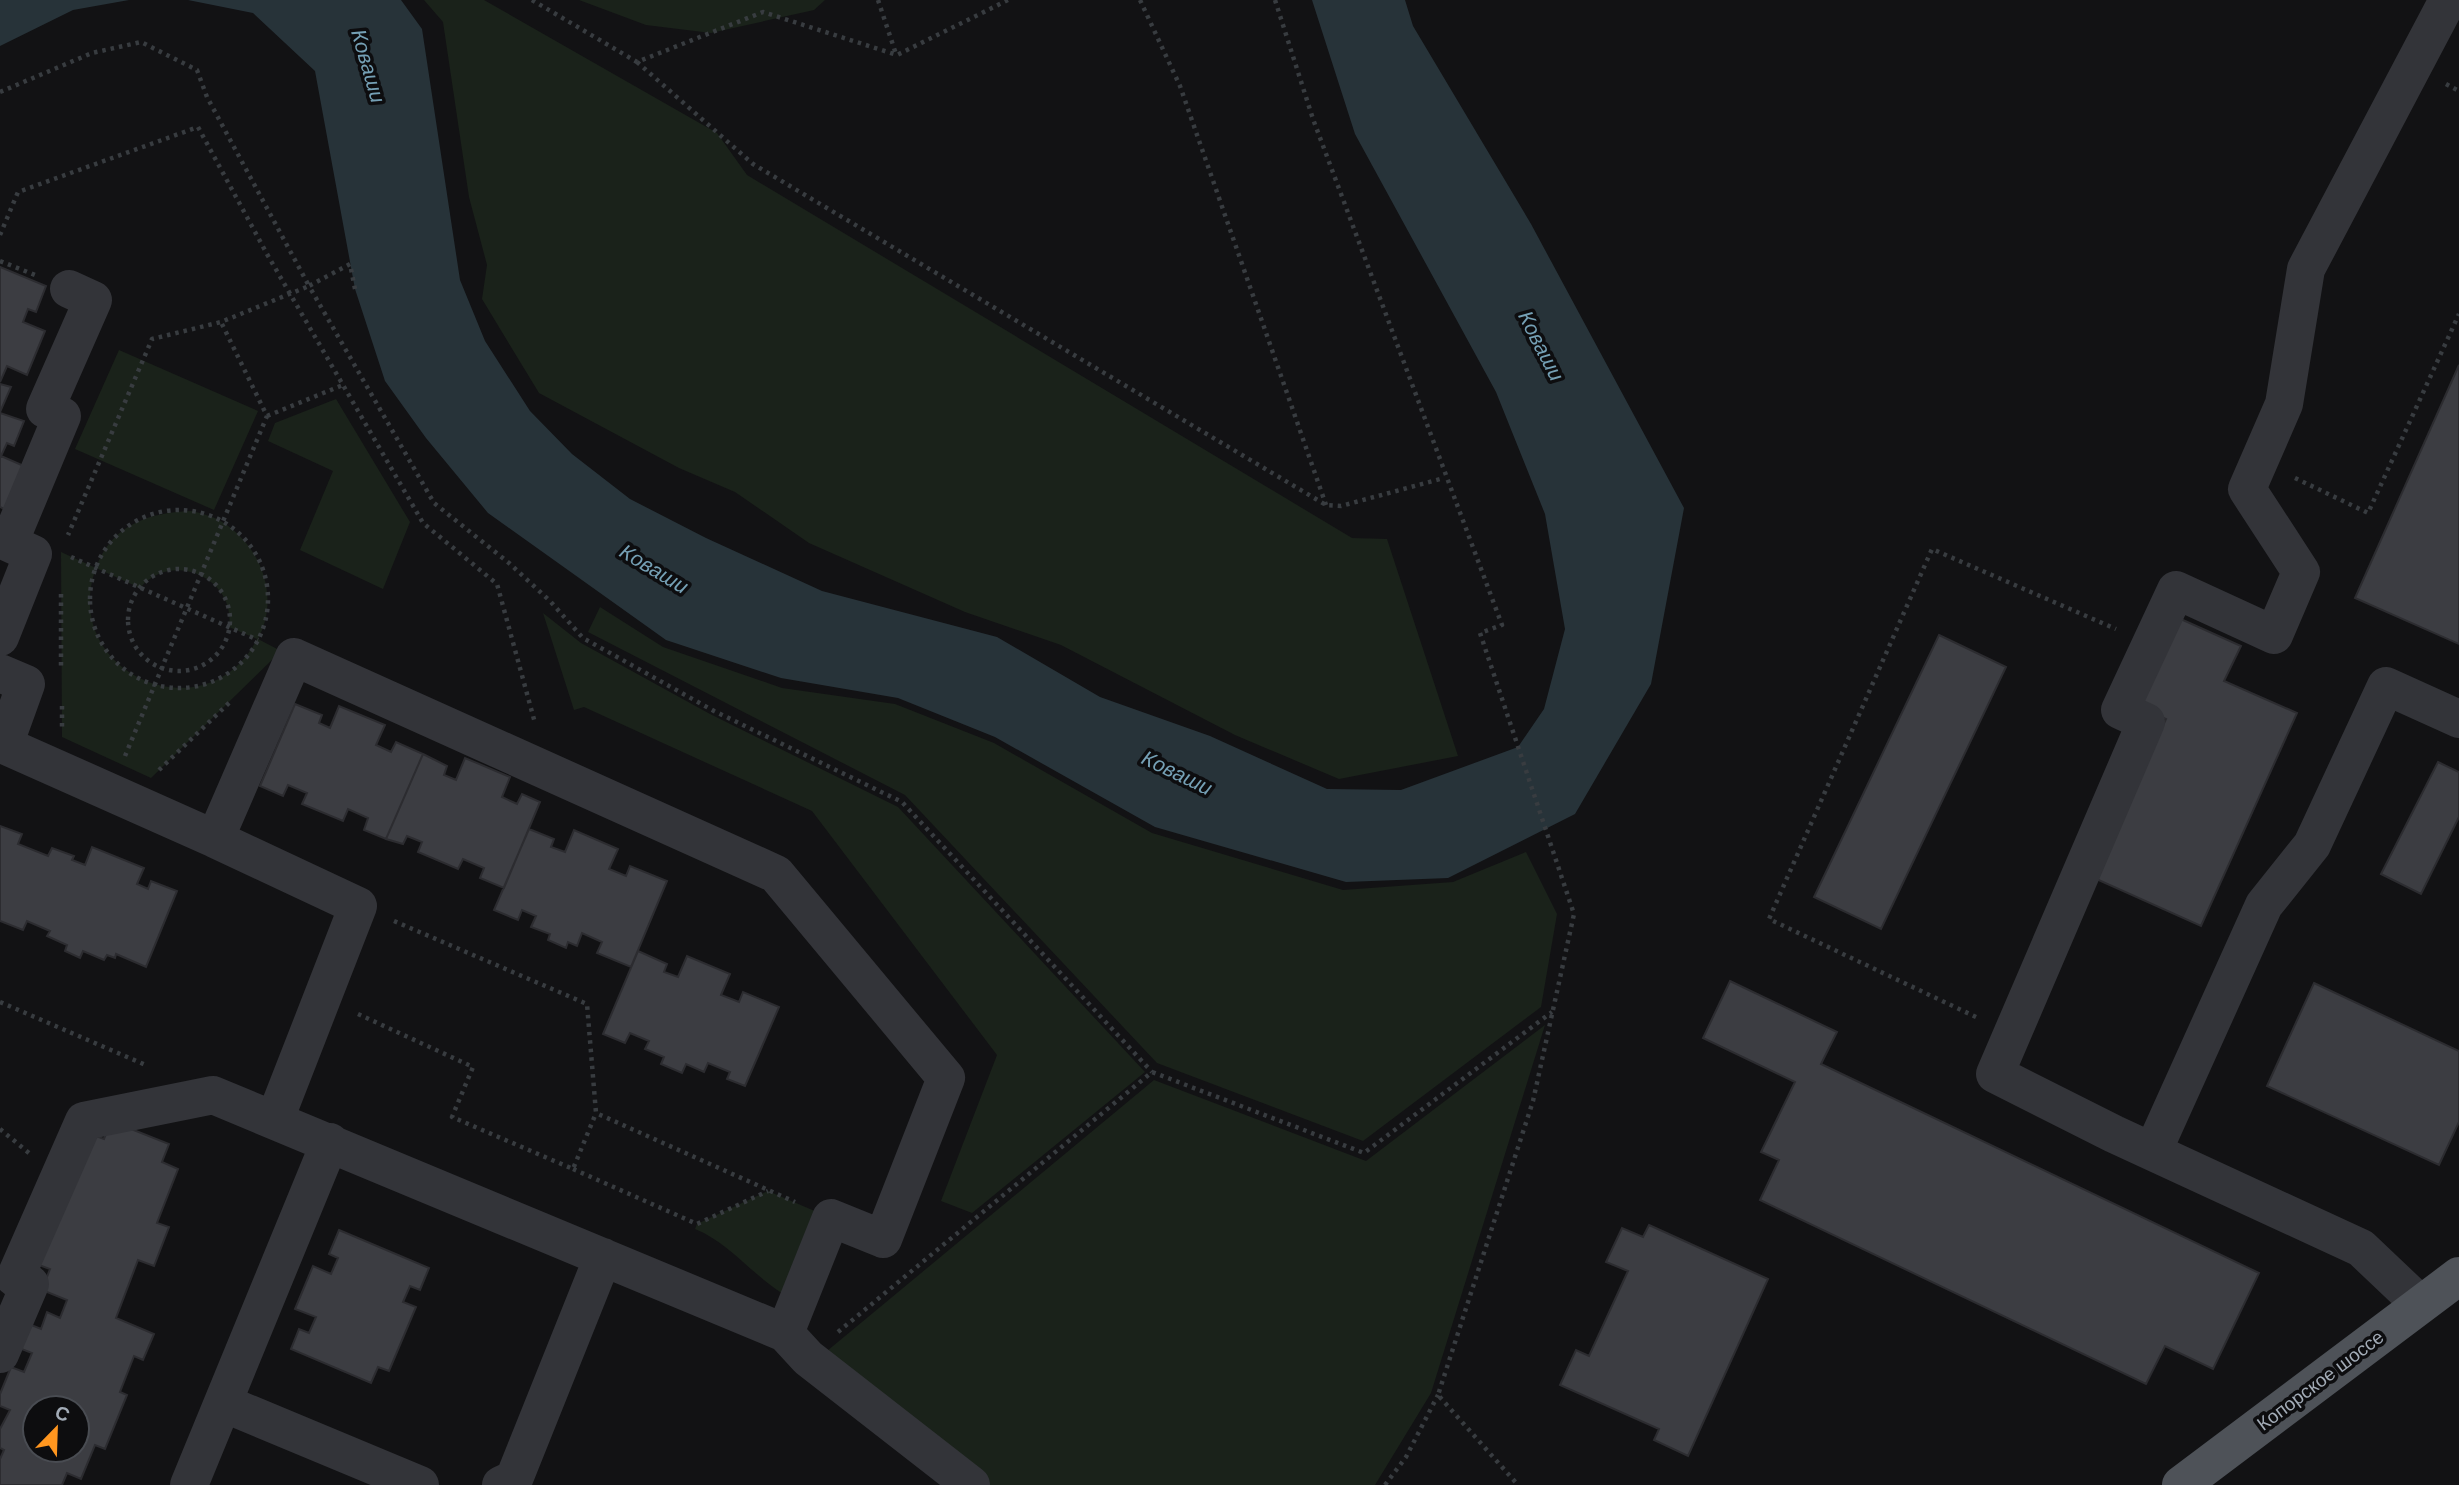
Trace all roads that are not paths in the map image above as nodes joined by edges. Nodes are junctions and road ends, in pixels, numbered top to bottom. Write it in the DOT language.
graph roads {
  1 [pos="2448,0"];
  2 [pos="69,289"];
  3 [pos="0,637"];
  4 [pos="0,673"];
  5 [pos="2459,719"];
  6 [pos="215,839"];
  7 [pos="275,1119"];
  8 [pos="330,1142"];
  9 [pos="2153,1152"];
  10 [pos="603,1256"];
  11 [pos="2459,1276"];
  12 [pos="2420,1304"];
  13 [pos="797,1345"];
  14 [pos="0,1354"];
  15 [pos="223,1403"];
  16 [pos="189,1485"];
  17 [pos="420,1485"];
  18 [pos="501,1485"];
  19 [pos="971,1485"];
  20 [pos="2181,1485"];
  1 -- 9 [label="street"];
  2 -- 3 [label="street"];
  4 -- 6 [label="street"];
  5 -- 9 [label="street"];
  6 -- 7 [label="street"];
  6 -- 13 [label="street"];
  7 -- 8 [label="street"];
  7 -- 14 [label="street"];
  8 -- 10 [label="street"];
  8 -- 15 [label="street"];
  9 -- 12 [label="street"];
  10 -- 13 [label="street"];
  10 -- 18 [label="street"];
  11 -- 12 [label="main road, Копорское шоссе"];
  12 -- 20 [label="main road, Копорское шоссе"];
  13 -- 19 [label="street"];
  15 -- 16 [label="street"];
  15 -- 17 [label="street"];
}
